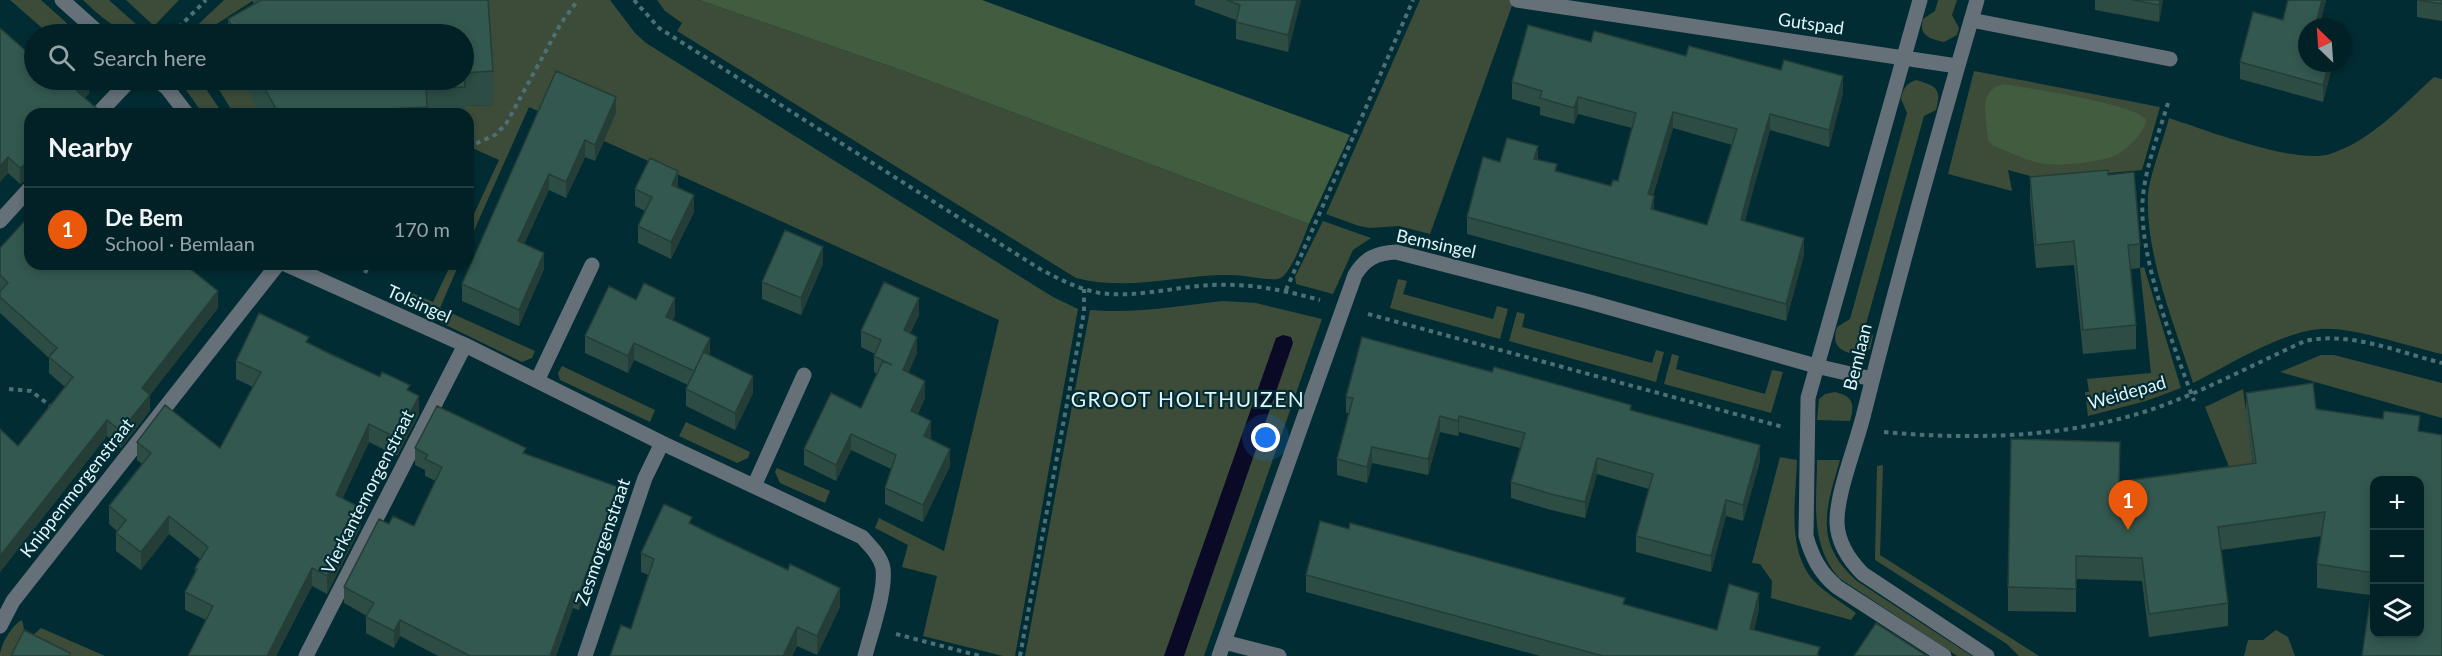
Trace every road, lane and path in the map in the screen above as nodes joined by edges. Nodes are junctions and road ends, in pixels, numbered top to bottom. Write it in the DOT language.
graph roads {
  1 [pos="62,0"];
  2 [pos="206,0"];
  3 [pos="578,0"];
  4 [pos="1413,0"];
  5 [pos="1517,0"];
  6 [pos="1920,0"];
  7 [pos="1977,0"];
  8 [pos="635,2"];
  9 [pos="1971,20"];
  10 [pos="89,24"];
  11 [pos="182,24"];
  12 [pos="1905,57"];
  13 [pos="2170,59"];
  14 [pos="1957,66"];
  15 [pos="121,90"];
  16 [pos="169,90"];
  17 [pos="2168,103"];
  18 [pos="104,108"];
  19 [pos="182,108"];
  20 [pos="474,144"];
  21 [pos="24,195"];
  22 [pos="0,221"];
  23 [pos="592,265"];
  24 [pos="273,270"];
  25 [pos="298,270"];
  26 [pos="1084,289"];
  27 [pos="1286,290"];
  28 [pos="1343,307"];
  29 [pos="465,345"];
  30 [pos="2442,363"];
  31 [pos="1816,366"];
  32 [pos="804,375"];
  33 [pos="1872,379"];
  34 [pos="537,381"];
  35 [pos="9,389"];
  36 [pos="2191,393"];
  37 [pos="2194,401"];
  38 [pos="58,412"];
  39 [pos="1807,428"];
  40 [pos="1860,430"];
  41 [pos="662,443"];
  42 [pos="754,486"];
  43 [pos="0,626"];
  44 [pos="872,628"];
  45 [pos="1221,649"];
  46 [pos="306,656"];
  47 [pos="585,656"];
  48 [pos="865,656"];
  49 [pos="980,656"];
  50 [pos="1020,656"];
  51 [pos="1279,656"];
  52 [pos="1944,656"];
  53 [pos="1987,656"];
  1 -- 10 [label="street"];
  2 -- 11 [label="path"];
  3 -- 20 [label="path"];
  4 -- 27 [label="path"];
  5 -- 12 [label="street, Gutspad"];
  6 -- 12 [label="street, Bemlaan"];
  7 -- 9 [label="street, Bemlaan"];
  8 -- 26 [label="path"];
  9 -- 13 [label="street"];
  9 -- 14 [label="street, Bemlaan"];
  12 -- 14 [label="street, Gutspad"];
  12 -- 31 [label="street, Bemlaan"];
  14 -- 33 [label="street, Bemlaan"];
  15 -- 18 [label="street"];
  16 -- 19 [label="street"];
  17 -- 36 [label="path"];
  21 -- 22 [label="street"];
  23 -- 34 [label="street"];
  24 -- 43 [label="street, Knippenmorgenstraat"];
  25 -- 29 [label="street, Tolsingel"];
  26 -- 27 [label="path"];
  26 -- 50 [label="path"];
  27 -- 28 [label="path"];
  28 -- 31 [label="street, Bemsingel"];
  28 -- 39 [label="path"];
  28 -- 45 [label="street, Bemsingel"];
  29 -- 34 [label="street, Tolsingel"];
  29 -- 46 [label="street, Vierkantemorgenstraat"];
  30 -- 36 [label="path, Weidepad"];
  31 -- 33 [label="street, Bemsingel"];
  31 -- 39 [label="street, Bemlaan"];
  32 -- 42 [label="street"];
  33 -- 40 [label="street, Bemlaan"];
  34 -- 41 [label="street, Tolsingel"];
  35 -- 38 [label="path"];
  36 -- 37 [label="path"];
  36 -- 40 [label="path, Weidepad"];
  39 -- 52 [label="street, Bemlaan"];
  40 -- 53 [label="street, Bemlaan"];
  41 -- 42 [label="street, Tolsingel"];
  41 -- 47 [label="street, Zesmorgenstraat"];
  42 -- 44 [label="street, Tolsingel"];
  44 -- 48 [label="street, Tolsingel"];
  44 -- 49 [label="path"];
  45 -- 51 [label="street"];
}
